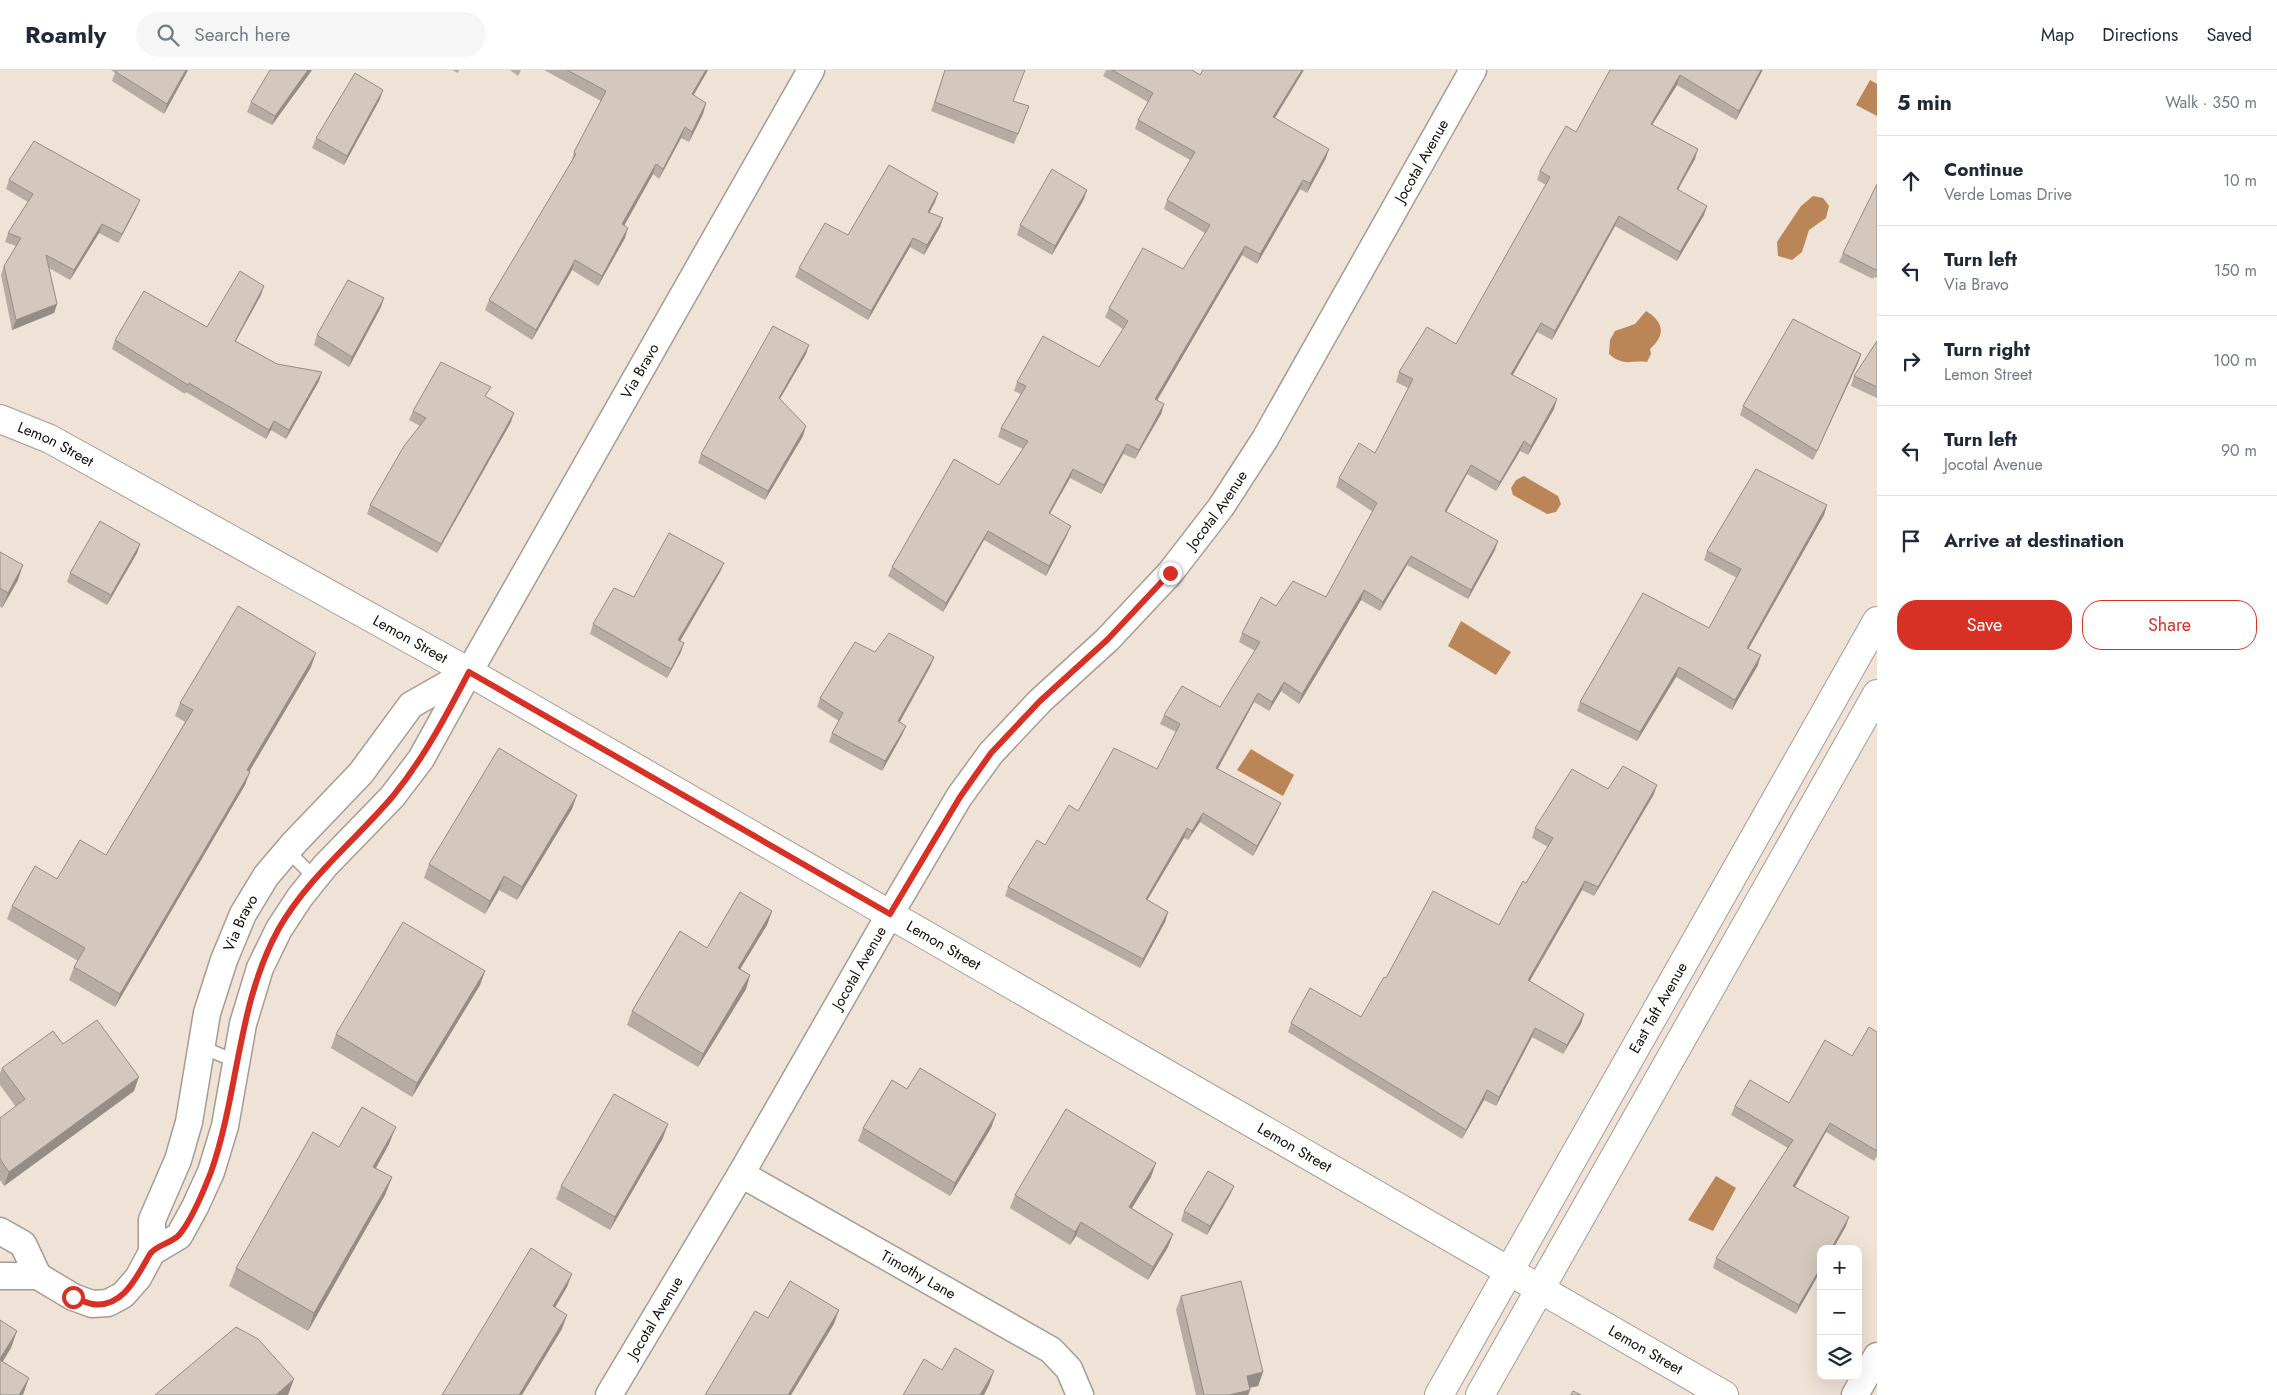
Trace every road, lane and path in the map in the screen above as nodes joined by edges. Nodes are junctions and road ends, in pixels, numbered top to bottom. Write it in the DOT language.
graph roads {
  1 [pos="811,70"];
  2 [pos="1473,70"];
  3 [pos="0,418"];
  4 [pos="1877,621"];
  5 [pos="469,672"];
  6 [pos="1877,694"];
  7 [pos="287,850"];
  8 [pos="315,878"];
  9 [pos="890,914"];
  10 [pos="202,1047"];
  11 [pos="237,1062"];
  12 [pos="741,1174"];
  13 [pos="0,1231"];
  14 [pos="152,1252"];
  15 [pos="1510,1272"];
  16 [pos="0,1276"];
  17 [pos="38,1276"];
  18 [pos="1540,1290"];
  19 [pos="1877,1356"];
  20 [pos="1080,1393"];
  21 [pos="610,1395"];
  22 [pos="1439,1395"];
  23 [pos="1480,1395"];
  24 [pos="1724,1395"];
  25 [pos="1855,1395"];
  1 -- 5 [label="street, Via Bravo"];
  2 -- 9 [label="street, Jocotal Avenue"];
  3 -- 5 [label="street, Lemon Street"];
  4 -- 15 [label="street, East Taft Avenue"];
  5 -- 7 [label="street, Via Bravo"];
  5 -- 8 [label="street, Via Bravo"];
  5 -- 9 [label="street, Lemon Street"];
  6 -- 18 [label="street"];
  7 -- 8 [label="lane"];
  7 -- 10 [label="street, Via Bravo"];
  8 -- 11 [label="street, Via Bravo"];
  9 -- 12 [label="street, Jocotal Avenue"];
  9 -- 15 [label="street, Lemon Street"];
  10 -- 11 [label="lane"];
  10 -- 14 [label="street, Via Bravo"];
  11 -- 14 [label="street, Via Bravo"];
  12 -- 20 [label="street, Timothy Lane"];
  12 -- 21 [label="street, Jocotal Avenue"];
  13 -- 17 [label="street"];
  14 -- 17 [label="street, Via Bravo"];
  15 -- 18 [label="street, Lemon Street"];
  15 -- 22 [label="street, East Taft Avenue"];
  16 -- 17 [label="street"];
  18 -- 23 [label="street"];
  18 -- 24 [label="street, Lemon Street"];
  19 -- 25 [label="street"];
}
